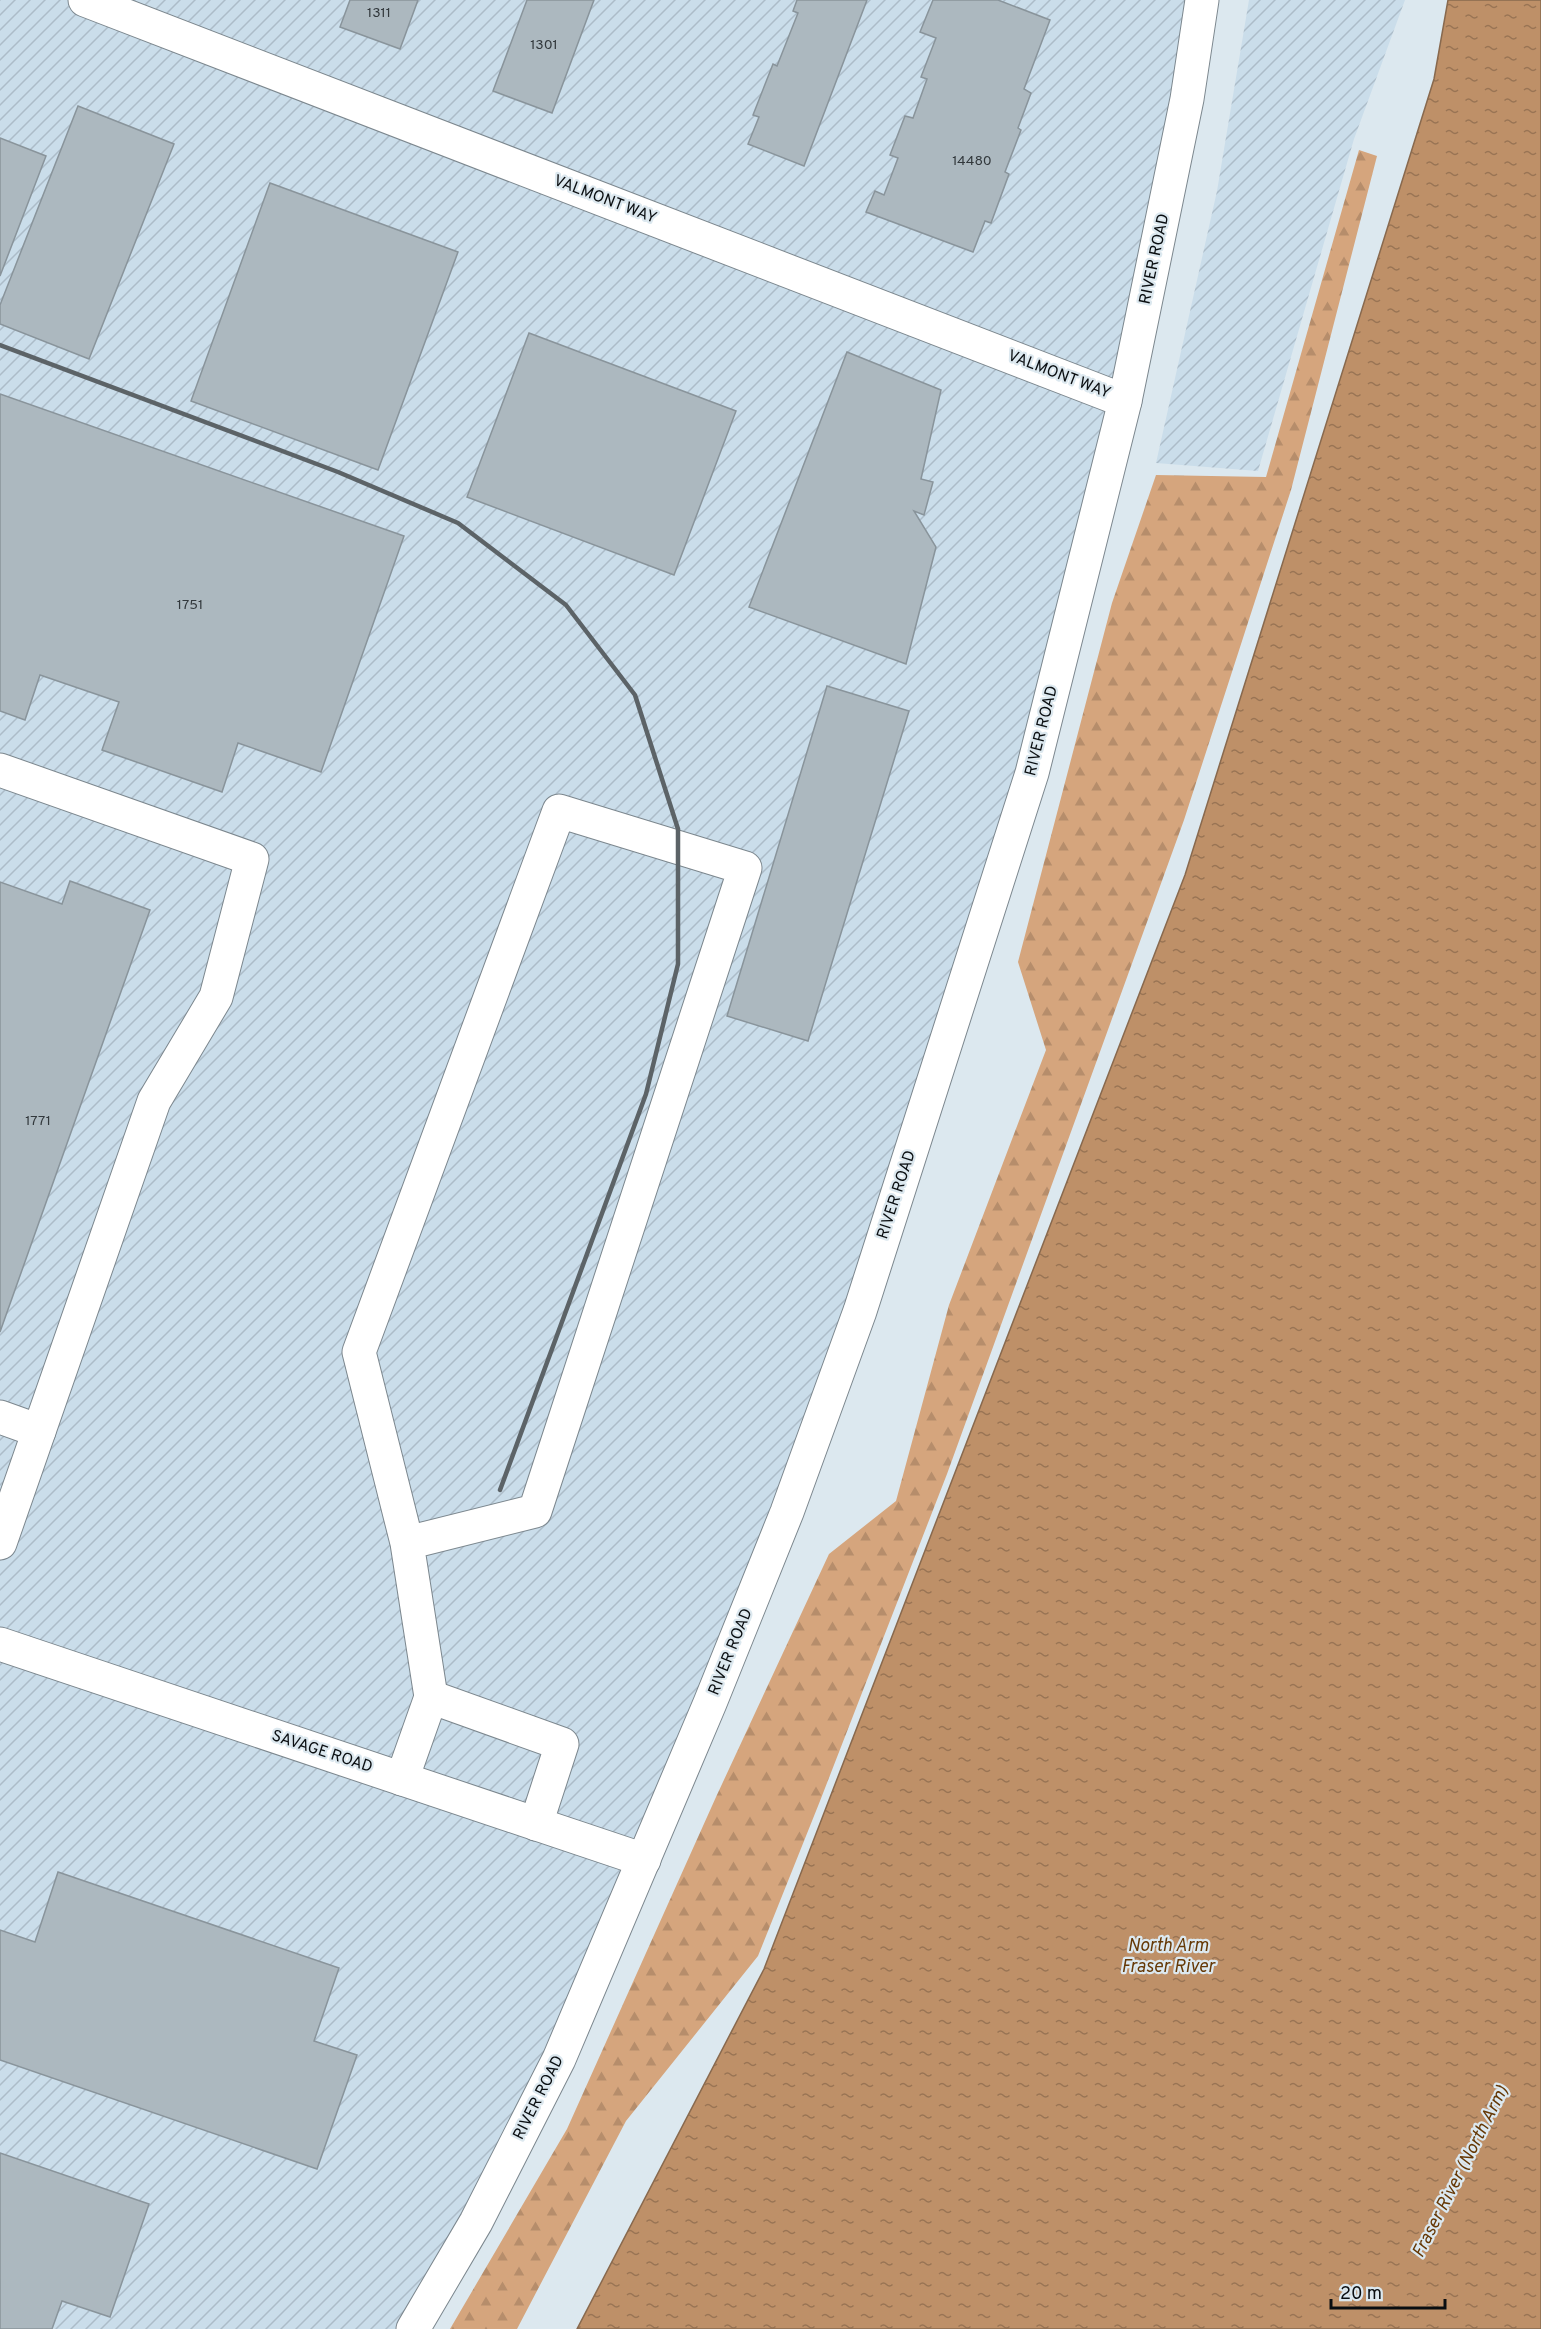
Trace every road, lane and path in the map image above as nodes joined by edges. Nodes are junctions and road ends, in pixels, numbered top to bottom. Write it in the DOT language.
graph roads {
  1 [pos="85,0"];
  2 [pos="1202,0"];
  3 [pos="1125,401"];
  4 [pos="0,770"];
  5 [pos="0,1417"];
  6 [pos="39,1431"];
  7 [pos="2,1530"];
  8 [pos="407,1543"];
  9 [pos="0,1644"];
  10 [pos="431,1697"];
  11 [pos="402,1779"];
  12 [pos="536,1824"];
  13 [pos="644,1860"];
  14 [pos="413,2329"];
  1 -- 3 [label="street, VALMONT WAY"];
  2 -- 3 [label="street, RIVER ROAD"];
  3 -- 13 [label="street, RIVER ROAD"];
  4 -- 6 [label="street"];
  5 -- 6 [label="street"];
  6 -- 7 [label="street"];
  8 -- 8 [label="street"];
  8 -- 10 [label="street"];
  9 -- 11 [label="street, SAVAGE ROAD"];
  10 -- 11 [label="street"];
  10 -- 12 [label="street"];
  11 -- 12 [label="street, SAVAGE ROAD"];
  12 -- 13 [label="street, SAVAGE ROAD"];
  13 -- 14 [label="street, RIVER ROAD"];
}
